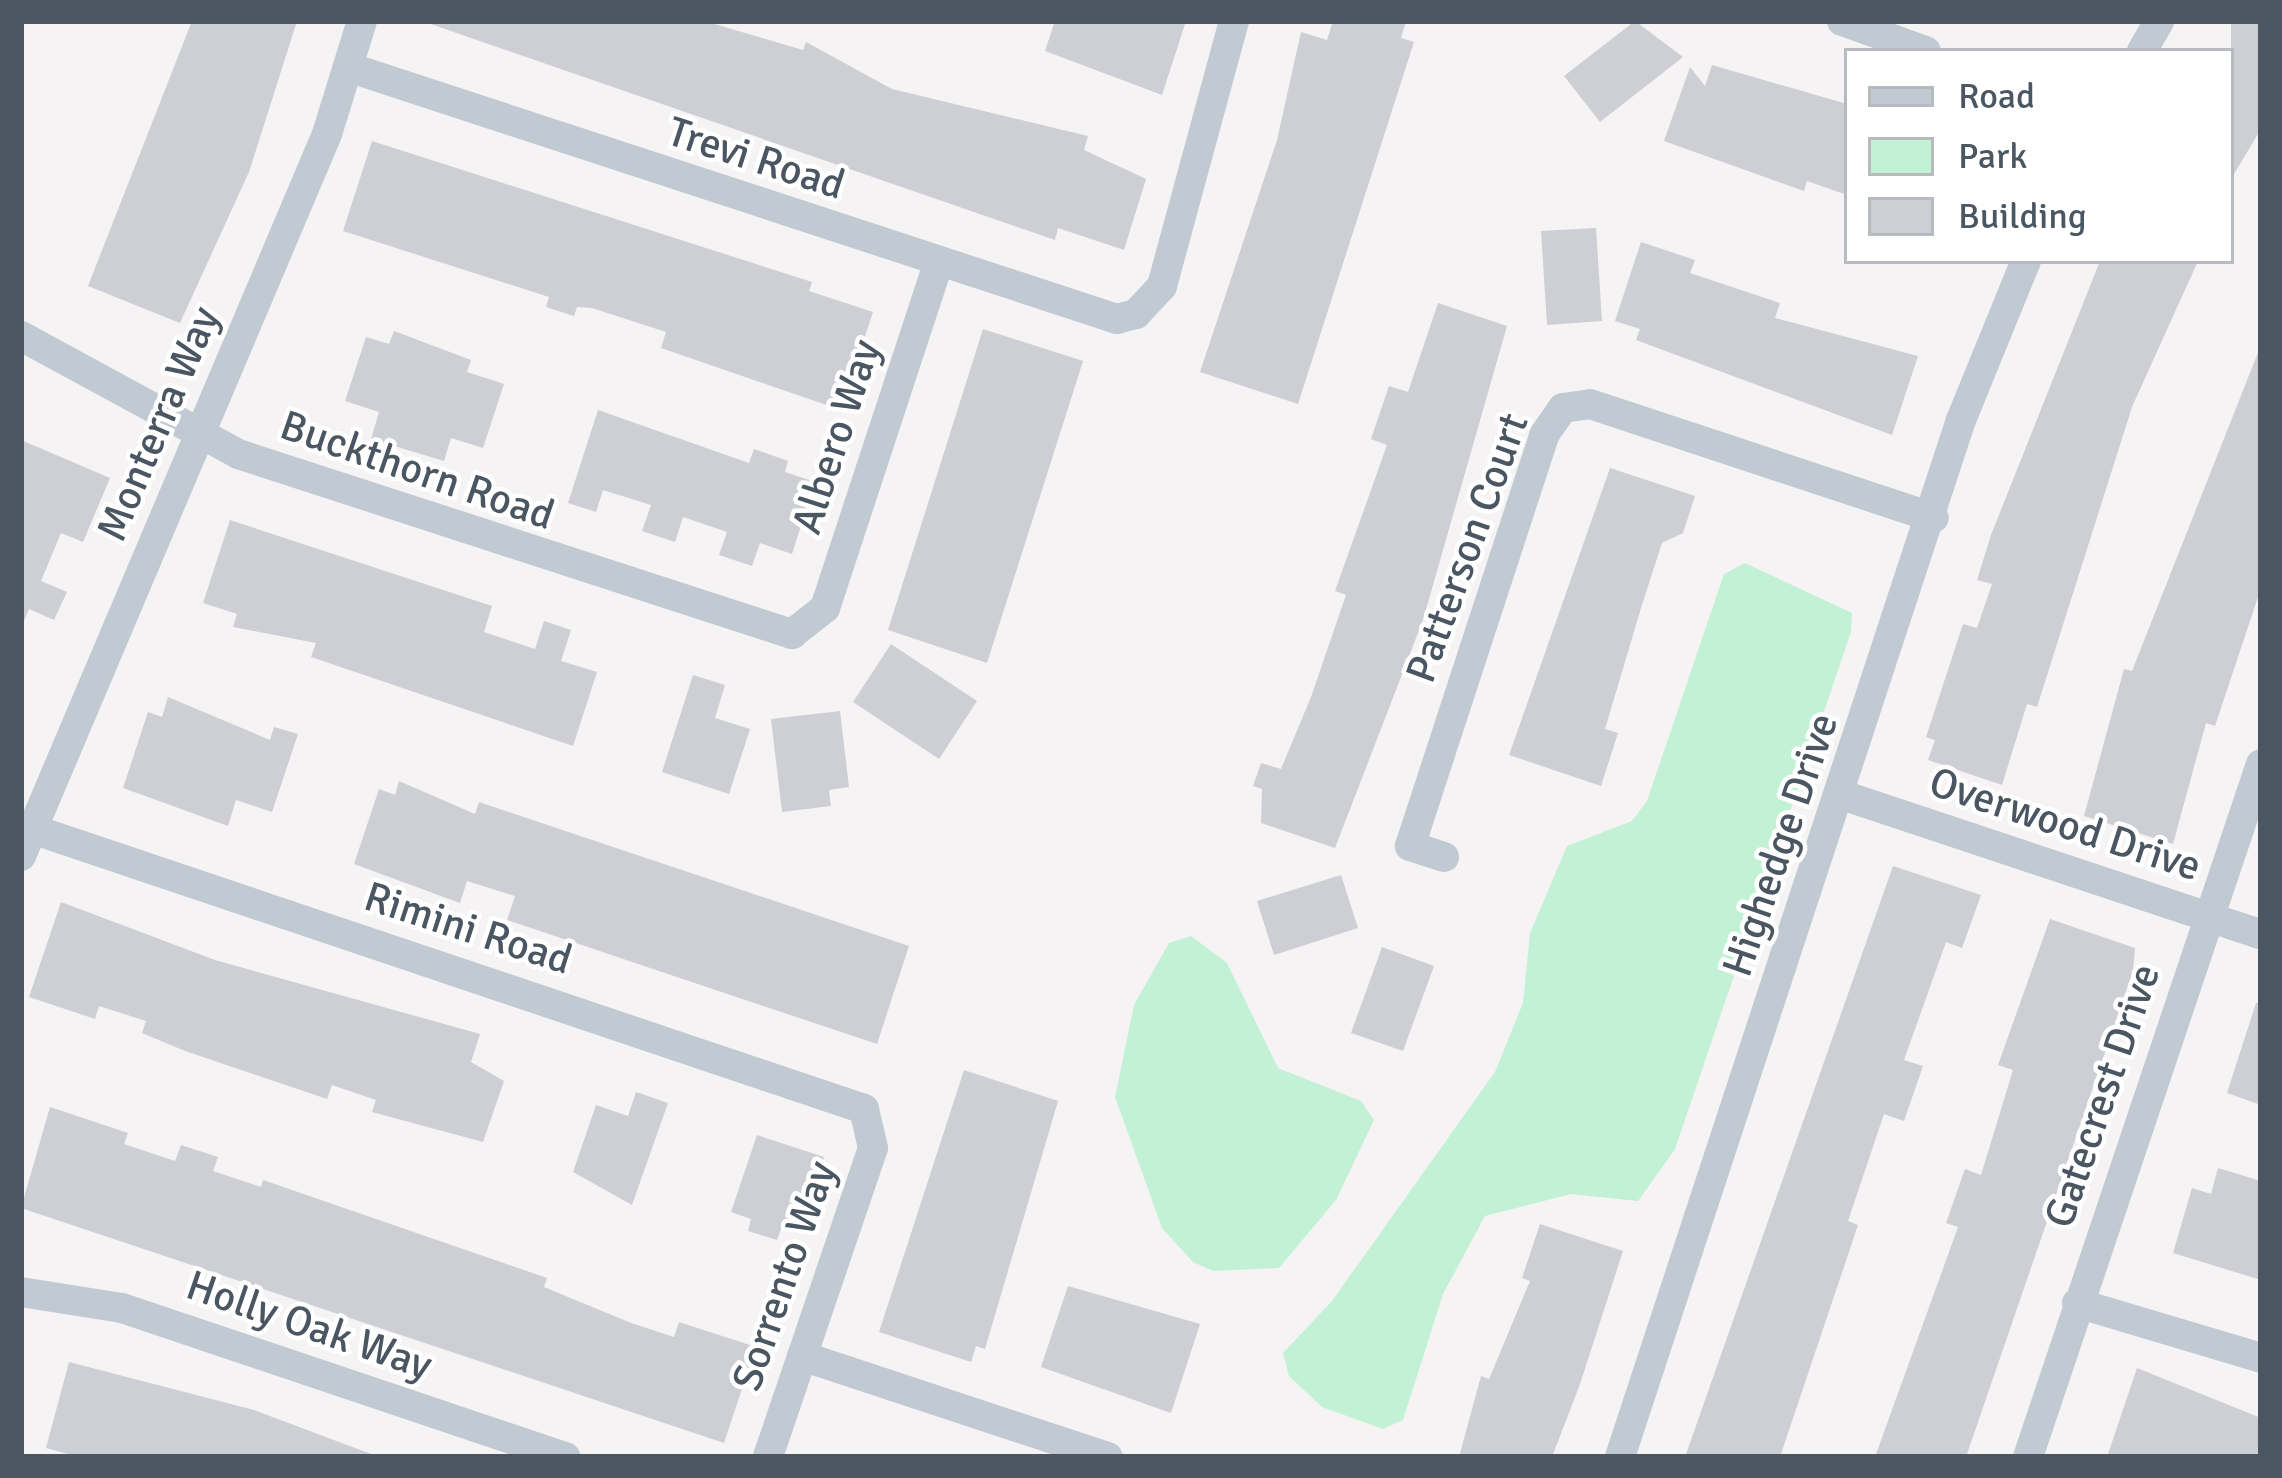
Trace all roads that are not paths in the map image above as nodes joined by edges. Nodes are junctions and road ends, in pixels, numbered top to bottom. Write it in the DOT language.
graph roads {
  1 [pos="362,21"];
  2 [pos="1234,21"];
  3 [pos="1842,21"];
  4 [pos="2159,21"];
  5 [pos="1918,48"];
  6 [pos="2144,48"];
  7 [pos="351,68"];
  8 [pos="938,264"];
  9 [pos="2025,264"];
  10 [pos="21,336"];
  11 [pos="199,435"];
  12 [pos="1934,518"];
  13 [pos="806,629"];
  14 [pos="2261,764"];
  15 [pos="1842,795"];
  16 [pos="26,843"];
  17 [pos="1444,856"];
  18 [pos="2209,917"];
  19 [pos="2261,934"];
  20 [pos="871,1120"];
  21 [pos="21,1292"];
  22 [pos="2077,1303"];
  23 [pos="802,1356"];
  24 [pos="2261,1358"];
  25 [pos="566,1457"];
  26 [pos="768,1457"];
  27 [pos="1108,1457"];
  28 [pos="1620,1457"];
  29 [pos="2028,1457"];
  1 -- 7 [label="street, Monterra Way"];
  2 -- 8 [label="street, Trevi Road"];
  3 -- 5 [label="street"];
  4 -- 6 [label="street"];
  7 -- 8 [label="street, Trevi Road"];
  7 -- 11 [label="street, Monterra Way"];
  8 -- 13 [label="street, Albero Way"];
  9 -- 12 [label="street, Highedge Drive"];
  10 -- 11 [label="street, Buckthorn Road"];
  11 -- 13 [label="street, Buckthorn Road"];
  11 -- 16 [label="street, Monterra Way"];
  12 -- 15 [label="street, Highedge Drive"];
  12 -- 17 [label="street, Patterson Court"];
  14 -- 18 [label="street, Gatecrest Drive"];
  15 -- 18 [label="street, Overwood Drive"];
  15 -- 28 [label="street, Highedge Drive"];
  16 -- 20 [label="street, Rimini Road"];
  18 -- 19 [label="street, Overwood Drive"];
  18 -- 22 [label="street, Gatecrest Drive"];
  20 -- 23 [label="street, Sorrento Way"];
  21 -- 25 [label="street, Holly Oak Way"];
  22 -- 24 [label="street"];
  22 -- 29 [label="street, Gatecrest Drive"];
  23 -- 26 [label="street, Sorrento Way"];
  23 -- 27 [label="street"];
}
